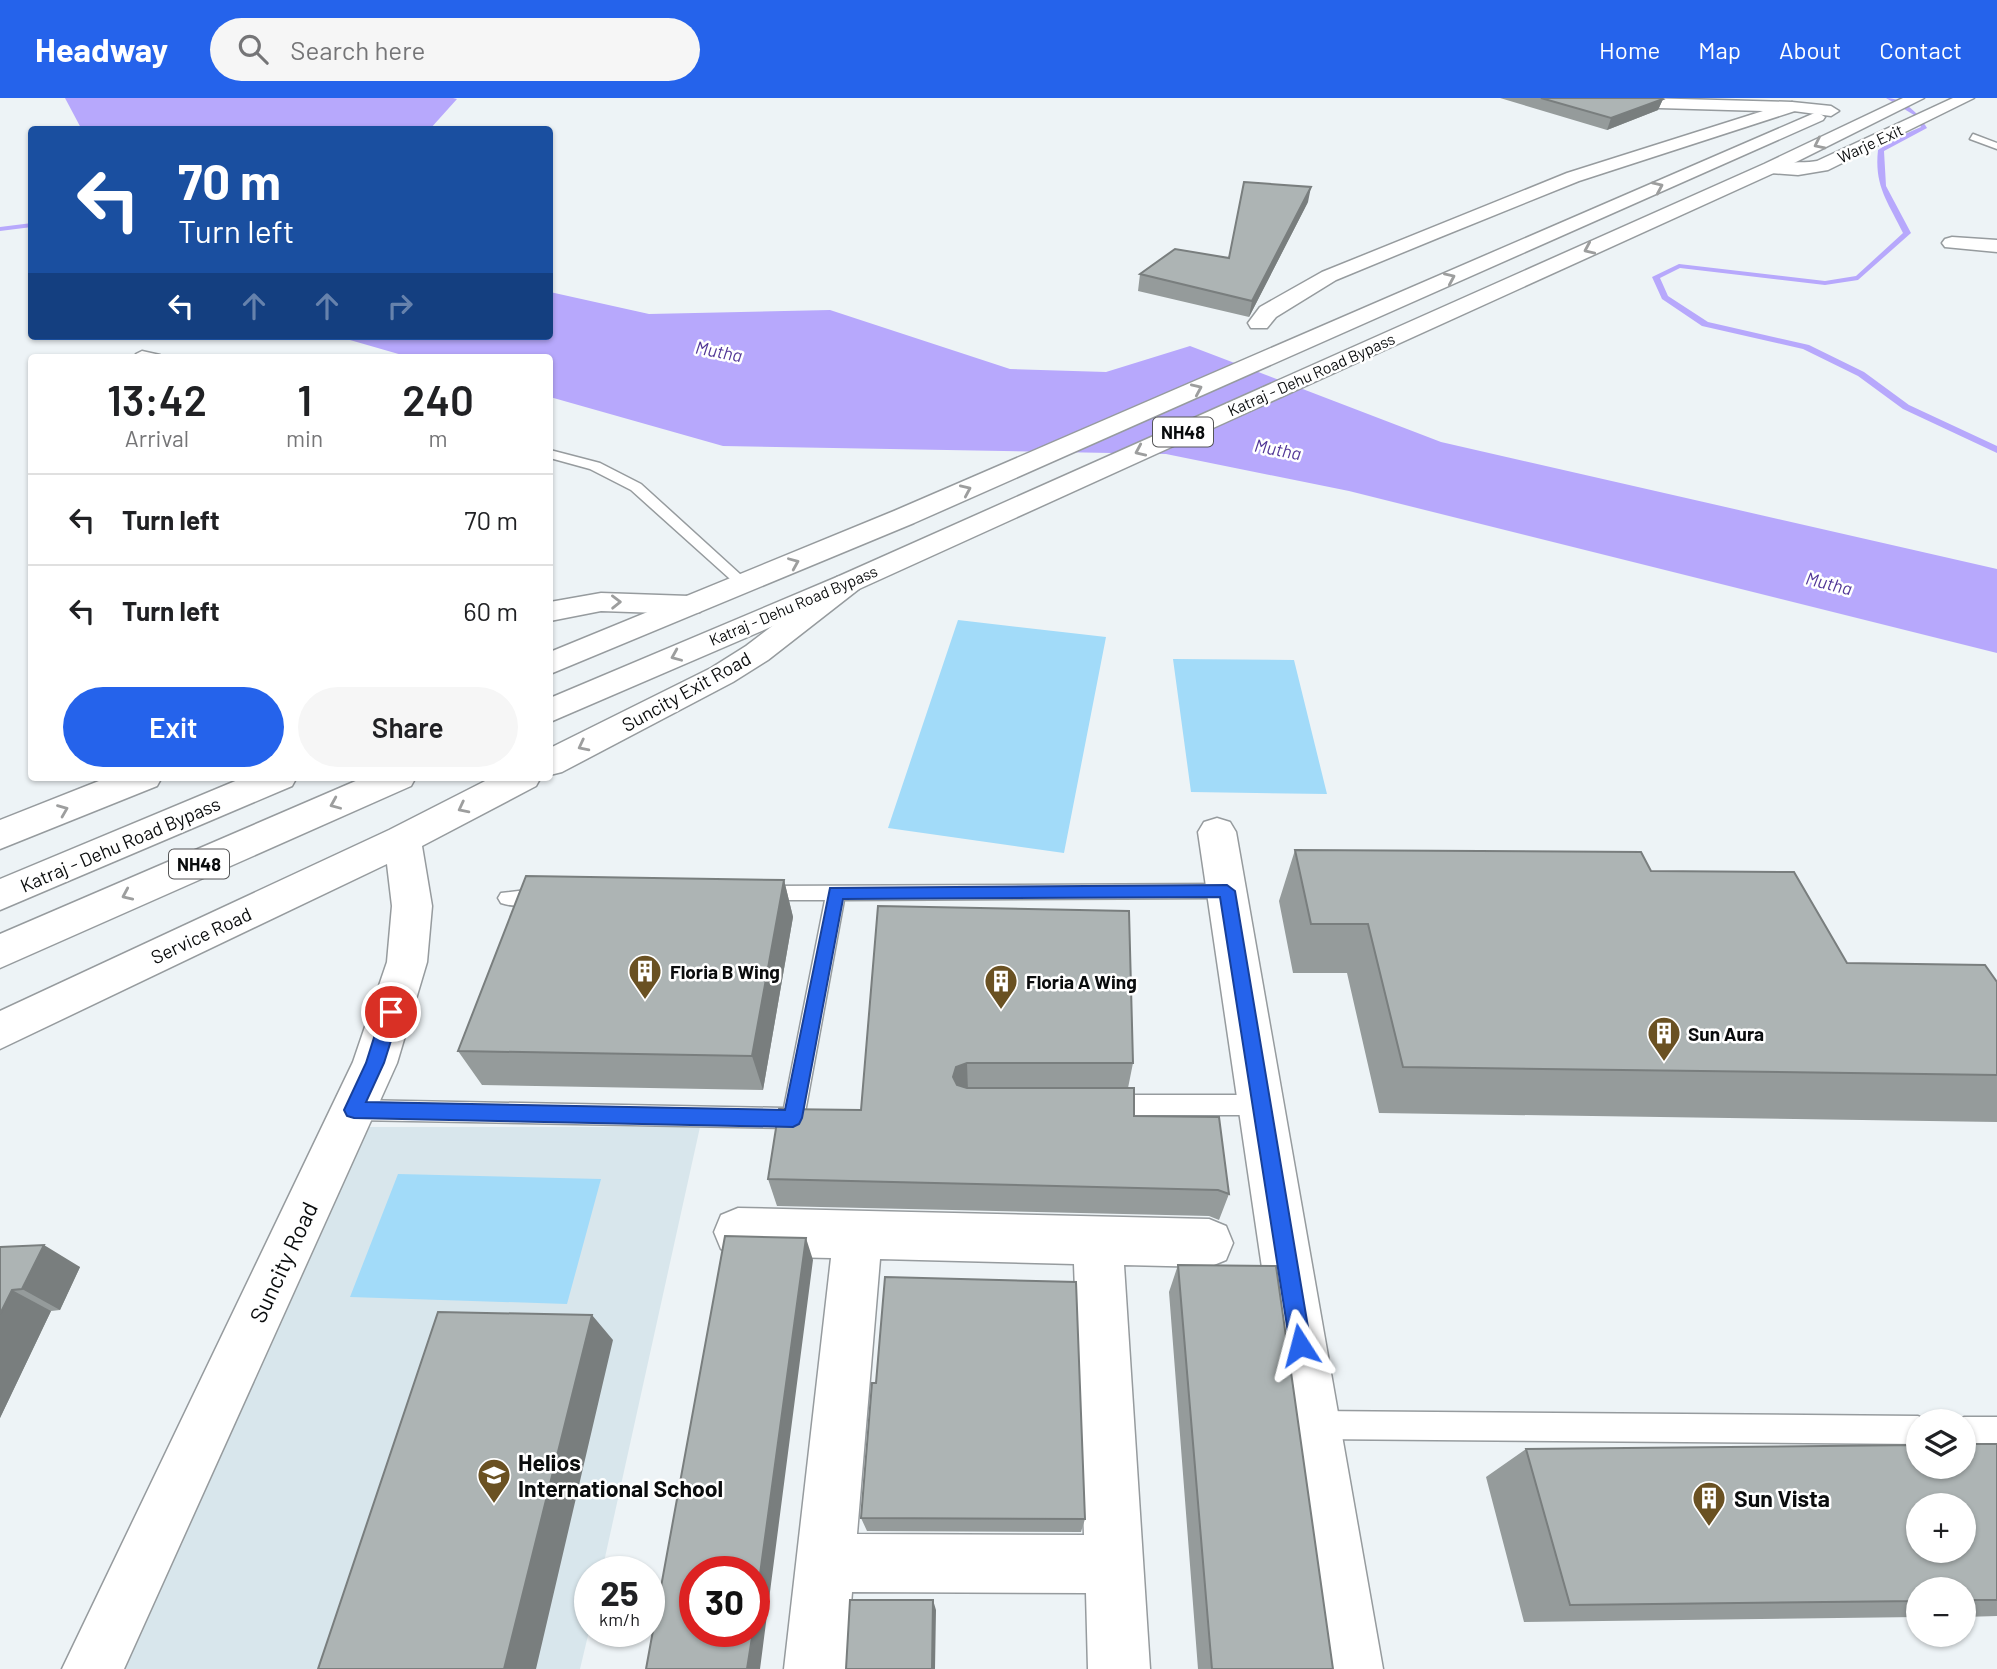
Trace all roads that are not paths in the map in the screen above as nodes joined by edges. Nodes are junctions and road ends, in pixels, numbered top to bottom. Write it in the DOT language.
graph roads {
  1 [pos="1653,98"];
  2 [pos="1765,98"];
  3 [pos="1813,98"];
  4 [pos="1916,98"];
  5 [pos="1966,98"];
  6 [pos="1791,107"];
  7 [pos="1973,136"];
  8 [pos="1997,146"];
  9 [pos="1770,167"];
  10 [pos="1952,243"];
  11 [pos="1997,246"];
  12 [pos="1259,323"];
  13 [pos="553,455"];
  14 [pos="848,583"];
  15 [pos="744,584"];
  16 [pos="690,605"];
  17 [pos="553,611"];
  18 [pos="553,663"];
  19 [pos="553,710"];
  20 [pos="553,762"];
  21 [pos="134,781"];
  22 [pos="270,781"];
  23 [pos="389,781"];
  24 [pos="515,781"];
  25 [pos="1217,832"];
  26 [pos="0,835"];
  27 [pos="402,839"];
  28 [pos="1227,891"];
  29 [pos="740,893"];
  30 [pos="836,893"];
  31 [pos="0,895"];
  32 [pos="562,895"];
  33 [pos="509,898"];
  34 [pos="0,951"];
  35 [pos="0,1031"];
  36 [pos="1093,1105"];
  37 [pos="1261,1105"];
  38 [pos="354,1110"];
  39 [pos="738,1232"];
  40 [pos="858,1236"];
  41 [pos="1098,1240"];
  42 [pos="1209,1243"];
  43 [pos="1313,1425"];
  44 [pos="1906,1430"];
  45 [pos="1976,1431"];
  46 [pos="1997,1431"];
  47 [pos="826,1563"];
  48 [pos="1114,1564"];
  49 [pos="93,1669"];
  50 [pos="815,1669"];
  51 [pos="1119,1669"];
  52 [pos="1352,1669"];
  1 -- 6 [label="main road"];
  2 -- 6 [label="main road"];
  3 -- 6 [label="main road"];
  4 -- 9 [label="main road, Katraj - Dehu Road Bypass / NH48, one-way"];
  5 -- 9 [label="main road, Warje Exit"];
  6 -- 12 [label="main road"];
  15 -- 6 [label="main road, Katraj - Dehu Road Bypass / NH48, one-way"];
  7 -- 8 [label="lane"];
  9 -- 14 [label="main road, Katraj - Dehu Road Bypass / NH48, one-way"];
  10 -- 11 [label="main road"];
  13 -- 15 [label="lane"];
  14 -- 19 [label="main road, Katraj - Dehu Road Bypass / NH48, one-way"];
  14 -- 20 [label="main road, Suncity Exit Road, one-way"];
  15 -- 16 [label="main road, Katraj - Dehu Road Bypass / NH48"];
  17 -- 16 [label="main road, one-way"];
  16 -- 18 [label="main road, Katraj - Dehu Road Bypass / NH48"];
  26 -- 21 [label="main road, one-way"];
  22 -- 31 [label="main road, Katraj - Dehu Road Bypass / NH48"];
  23 -- 34 [label="main road, NH48, one-way"];
  24 -- 27 [label="main road, one-way"];
  25 -- 28 [label="main road"];
  27 -- 35 [label="main road, Service Road"];
  27 -- 38 [label="main road, Suncity Road"];
  28 -- 30 [label="lane"];
  28 -- 37 [label="main road"];
  29 -- 30 [label="lane"];
  30 -- 38 [label="lane"];
  32 -- 33 [label="lane"];
  36 -- 37 [label="lane"];
  37 -- 43 [label="main road"];
  38 -- 49 [label="main road, Suncity Road"];
  39 -- 40 [label="main road"];
  40 -- 41 [label="main road"];
  40 -- 47 [label="main road"];
  41 -- 42 [label="main road"];
  41 -- 48 [label="main road"];
  43 -- 44 [label="lane"];
  43 -- 52 [label="main road"];
  45 -- 46 [label="lane"];
  47 -- 48 [label="main road"];
  47 -- 50 [label="main road"];
  48 -- 51 [label="main road"];
}
